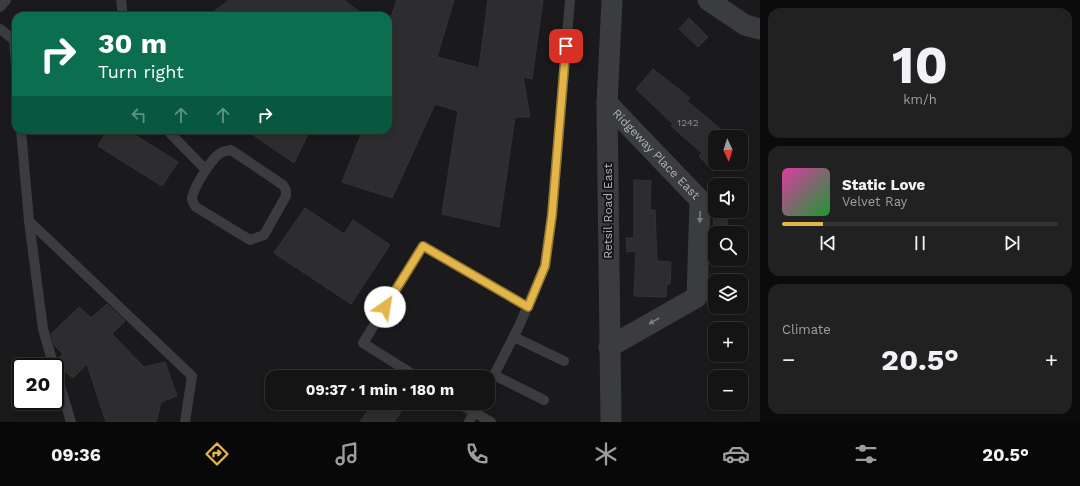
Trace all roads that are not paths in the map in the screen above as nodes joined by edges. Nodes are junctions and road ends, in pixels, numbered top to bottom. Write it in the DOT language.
graph roads {
  1 [pos="6,0"];
  2 [pos="121,0"];
  3 [pos="570,0"];
  4 [pos="612,0"];
  5 [pos="708,0"];
  6 [pos="0,7"];
  7 [pos="123,12"];
  8 [pos="0,29"];
  9 [pos="760,29"];
  10 [pos="12,38"];
  11 [pos="607,103"];
  12 [pos="21,134"];
  13 [pos="171,134"];
  14 [pos="206,170"];
  15 [pos="29,222"];
  16 [pos="528,307"];
  17 [pos="514,337"];
  18 [pos="608,347"];
  19 [pos="52,358"];
  20 [pos="564,361"];
  21 [pos="406,370"];
  22 [pos="495,373"];
  23 [pos="495,376"];
  24 [pos="64,398"];
  25 [pos="544,400"];
  26 [pos="465,410"];
  27 [pos="472,418"];
  28 [pos="71,422"];
  29 [pos="185,422"];
  30 [pos="491,422"];
  31 [pos="611,422"];
  1 -- 6 [label="lane"];
  2 -- 7 [label="lane"];
  3 -- 16 [label="lane"];
  4 -- 11 [label="street, Retsil Road East"];
  5 -- 9 [label="street"];
  8 -- 10 [label="lane"];
  11 -- 18 [label="street, Retsil Road East"];
  11 -- 18 [label="street, Ridgeway Place East, one-way"];
  12 -- 15 [label="lane"];
  13 -- 14 [label="lane"];
  14 -- 14 [label="lane"];
  15 -- 19 [label="lane"];
  15 -- 29 [label="lane"];
  16 -- 17 [label="lane"];
  16 -- 21 [label="lane"];
  17 -- 20 [label="lane"];
  17 -- 22 [label="lane"];
  18 -- 31 [label="street, Retsil Road East"];
  23 -- 25 [label="lane"];
  24 -- 28 [label="lane"];
  26 -- 27 [label="lane"];
  27 -- 30 [label="lane"];
}
